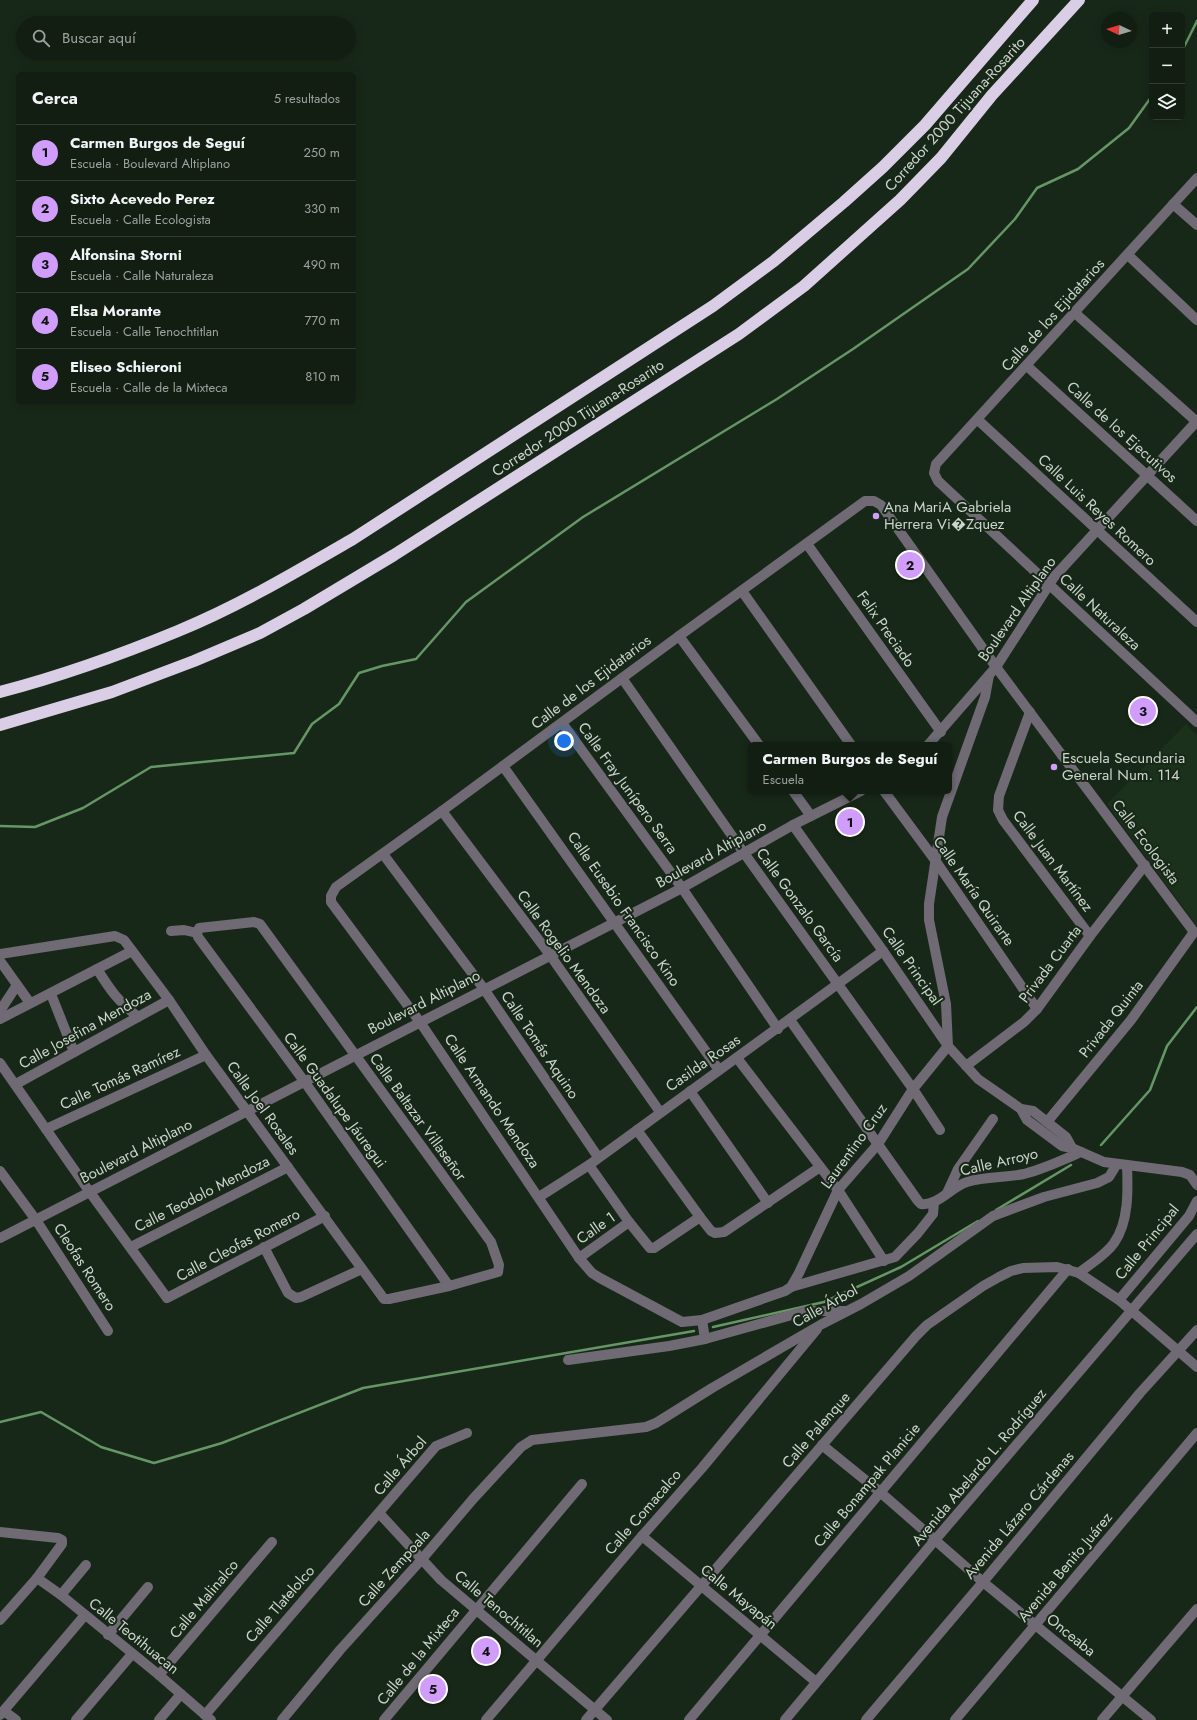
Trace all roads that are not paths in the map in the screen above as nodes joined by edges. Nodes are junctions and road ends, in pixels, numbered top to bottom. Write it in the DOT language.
graph roads {
  1 [pos="1033,0"];
  2 [pos="1079,0"];
  3 [pos="1197,178"];
  4 [pos="1173,204"];
  5 [pos="1197,225"];
  6 [pos="1128,255"];
  7 [pos="1075,313"];
  8 [pos="1197,320"];
  9 [pos="1027,366"];
  10 [pos="978,420"];
  11 [pos="1197,422"];
  12 [pos="934,473"];
  13 [pos="1147,476"];
  14 [pos="874,501"];
  15 [pos="1197,521"];
  16 [pos="1097,531"];
  17 [pos="807,544"];
  18 [pos="1049,585"];
  19 [pos="742,591"];
  20 [pos="1197,622"];
  21 [pos="679,636"];
  22 [pos="993,671"];
  23 [pos="622,678"];
  24 [pos="0,692"];
  25 [pos="1030,712"];
  26 [pos="562,722"];
  27 [pos="1197,722"];
  28 [pos="0,725"];
  29 [pos="941,732"];
  30 [pos="757,742"];
  31 [pos="849,742"];
  32 [pos="931,742"];
  33 [pos="503,766"];
  34 [pos="952,789"];
  35 [pos="795,794"];
  36 [pos="855,794"];
  37 [pos="886,794"];
  38 [pos="950,794"];
  39 [pos="442,811"];
  40 [pos="811,816"];
  41 [pos="793,825"];
  42 [pos="744,853"];
  43 [pos="383,854"];
  44 [pos="935,860"];
  45 [pos="1145,865"];
  46 [pos="682,888"];
  47 [pos="331,896"];
  48 [pos="615,922"];
  49 [pos="171,931"];
  50 [pos="1194,932"];
  51 [pos="197,933"];
  52 [pos="1090,936"];
  53 [pos="132,950"];
  54 [pos="883,951"];
  55 [pos="0,954"];
  56 [pos="550,955"];
  57 [pos="0,961"];
  58 [pos="97,969"];
  59 [pos="838,984"];
  60 [pos="17,985"];
  61 [pos="484,989"];
  62 [pos="50,994"];
  63 [pos="169,1000"];
  64 [pos="30,1003"];
  65 [pos="1037,1009"];
  66 [pos="0,1011"];
  67 [pos="138,1017"];
  68 [pos="0,1019"];
  69 [pos="790,1020"];
  70 [pos="420,1022"];
  71 [pos="778,1028"];
  72 [pos="948,1046"];
  73 [pos="74,1052"];
  74 [pos="206,1055"];
  75 [pos="354,1055"];
  76 [pos="737,1058"];
  77 [pos="0,1063"];
  78 [pos="966,1066"];
  79 [pos="719,1070"];
  80 [pos="304,1081"];
  81 [pos="16,1084"];
  82 [pos="913,1089"];
  83 [pos="690,1091"];
  84 [pos="1021,1109"];
  85 [pos="248,1112"];
  86 [pos="660,1112"];
  87 [pos="994,1119"];
  88 [pos="1048,1122"];
  89 [pos="46,1129"];
  90 [pos="637,1130"];
  91 [pos="940,1130"];
  92 [pos="878,1144"];
  93 [pos="1077,1150"];
  94 [pos="598,1157"];
  95 [pos="589,1165"];
  96 [pos="1122,1165"];
  97 [pos="288,1167"];
  98 [pos="820,1167"];
  99 [pos="0,1171"];
  100 [pos="1197,1185"];
  101 [pos="838,1190"];
  102 [pos="90,1191"];
  103 [pos="946,1193"];
  104 [pos="539,1197"];
  105 [pos="1197,1201"];
  106 [pos="768,1203"];
  107 [pos="930,1203"];
  108 [pos="324,1216"];
  109 [pos="700,1217"];
  110 [pos="36,1220"];
  111 [pos="630,1222"];
  112 [pos="1197,1234"];
  113 [pos="0,1238"];
  114 [pos="130,1247"];
  115 [pos="264,1247"];
  116 [pos="579,1258"];
  117 [pos="884,1261"];
  118 [pos="362,1269"];
  119 [pos="1068,1269"];
  120 [pos="1079,1273"];
  121 [pos="449,1286"];
  122 [pos="791,1287"];
  123 [pos="1119,1300"];
  124 [pos="848,1311"];
  125 [pos="1131,1311"];
  126 [pos="702,1320"];
  127 [pos="822,1324"];
  128 [pos="1197,1330"];
  129 [pos="108,1331"];
  130 [pos="705,1339"];
  131 [pos="1179,1352"];
  132 [pos="568,1360"];
  133 [pos="1197,1367"];
  134 [pos="466,1433"];
  135 [pos="1197,1433"];
  136 [pos="532,1440"];
  137 [pos="822,1445"];
  138 [pos="582,1484"];
  139 [pos="880,1492"];
  140 [pos="379,1513"];
  141 [pos="0,1532"];
  142 [pos="642,1536"];
  143 [pos="935,1540"];
  144 [pos="272,1542"];
  145 [pos="422,1559"];
  146 [pos="86,1565"];
  147 [pos="37,1578"];
  148 [pos="983,1582"];
  149 [pos="700,1586"];
  150 [pos="148,1587"];
  151 [pos="62,1595"];
  152 [pos="1197,1609"];
  153 [pos="476,1610"];
  154 [pos="85,1615"];
  155 [pos="0,1620"];
  156 [pos="1035,1625"];
  157 [pos="108,1635"];
  158 [pos="762,1635"];
  159 [pos="132,1654"];
  160 [pos="538,1661"];
  161 [pos="159,1675"];
  162 [pos="816,1682"];
  163 [pos="181,1694"];
  164 [pos="1123,1696"];
  165 [pos="595,1709"];
  166 [pos="2,1713"];
  167 [pos="208,1717"];
  168 [pos="16,1720"];
  169 [pos="76,1720"];
  170 [pos="159,1720"];
  171 [pos="282,1720"];
  172 [pos="384,1720"];
  173 [pos="486,1720"];
  174 [pos="586,1720"];
  175 [pos="607,1720"];
  176 [pos="689,1720"];
  177 [pos="785,1720"];
  178 [pos="866,1720"];
  179 [pos="955,1720"];
  180 [pos="1102,1720"];
  181 [pos="1151,1720"];
  1 -- 24 [label="highway, Corredor 2000 Tijuana-Rosarito"];
  2 -- 28 [label="highway, Corredor 2000 Tijuana-Rosarito"];
  3 -- 4 [label="street, Calle de los Ejidatarios"];
  4 -- 5 [label="street"];
  4 -- 6 [label="street, Calle de los Ejidatarios"];
  6 -- 7 [label="street, Calle de los Ejidatarios"];
  6 -- 8 [label="street"];
  7 -- 9 [label="street, Calle de los Ejidatarios"];
  7 -- 11 [label="street"];
  9 -- 10 [label="street, Calle de los Ejidatarios"];
  9 -- 13 [label="street, Calle de los Ejecutivos"];
  10 -- 12 [label="street, Calle de los Ejidatarios"];
  10 -- 16 [label="street, Calle Luis Reyes Romero"];
  11 -- 13 [label="street, Boulevard Altiplano"];
  12 -- 18 [label="street, Calle Naturaleza"];
  13 -- 15 [label="street, Calle de los Ejecutivos"];
  13 -- 16 [label="street, Boulevard Altiplano"];
  14 -- 17 [label="street, Calle de los Ejidatarios"];
  14 -- 22 [label="street, Calle Ecologista"];
  16 -- 18 [label="street, Boulevard Altiplano"];
  16 -- 20 [label="street, Calle Luis Reyes Romero"];
  17 -- 19 [label="street, Calle de los Ejidatarios"];
  17 -- 29 [label="street, Felix Preciado"];
  18 -- 22 [label="street, Boulevard Altiplano"];
  18 -- 27 [label="street, Calle Naturaleza"];
  19 -- 21 [label="street, Calle de los Ejidatarios"];
  19 -- 31 [label="street"];
  21 -- 23 [label="street, Calle de los Ejidatarios"];
  21 -- 30 [label="street"];
  22 -- 25 [label="street, Calle Ecologista"];
  22 -- 29 [label="street, Boulevard Altiplano"];
  22 -- 34 [label="street"];
  23 -- 26 [label="street, Calle de los Ejidatarios"];
  23 -- 42 [label="street, Calle Gonzalo García"];
  25 -- 45 [label="street, Calle Ecologista"];
  25 -- 52 [label="street, Calle Juan Martínez"];
  26 -- 33 [label="street, Calle de los Ejidatarios"];
  26 -- 46 [label="street, Calle Fray Junípero Serra"];
  29 -- 32 [label="street, Boulevard Altiplano"];
  33 -- 39 [label="street, Calle de los Ejidatarios"];
  33 -- 48 [label="street, Calle Eusebio Francisco Kino"];
  35 -- 40 [label="street"];
  36 -- 40 [label="street, Boulevard Altiplano"];
  37 -- 44 [label="street, Calle María Quirarte"];
  38 -- 44 [label="street"];
  39 -- 43 [label="street, Calle de los Ejidatarios"];
  39 -- 56 [label="street, Calle Rogelio Mendoza"];
  40 -- 41 [label="street, Boulevard Altiplano"];
  41 -- 42 [label="street, Boulevard Altiplano"];
  41 -- 54 [label="street, Calle Principal"];
  42 -- 46 [label="street, Boulevard Altiplano"];
  42 -- 59 [label="street, Calle Gonzalo García"];
  43 -- 47 [label="street, Calle de los Ejidatarios"];
  43 -- 61 [label="street, Calle Tomás Aquino"];
  44 -- 65 [label="street, Calle María Quirarte"];
  44 -- 72 [label="street"];
  45 -- 50 [label="street, Calle Ecologista"];
  45 -- 52 [label="street, Privada Cuarta"];
  46 -- 48 [label="street, Boulevard Altiplano"];
  46 -- 71 [label="street, Calle Fray Junípero Serra"];
  47 -- 70 [label="street, Calle Armando Mendoza"];
  48 -- 56 [label="street, Boulevard Altiplano"];
  48 -- 79 [label="street, Calle Eusebio Francisco Kino"];
  49 -- 51 [label="street"];
  50 -- 88 [label="street, Privada Quinta"];
  51 -- 75 [label="street, Calle Baltazar Villaseñor"];
  51 -- 80 [label="street, Calle Guadalupe Jáuregui"];
  52 -- 65 [label="street, Privada Cuarta"];
  53 -- 55 [label="street, Calle Joel Rosales"];
  53 -- 58 [label="street"];
  53 -- 63 [label="street, Calle Joel Rosales"];
  54 -- 59 [label="street, Casilda Rosas"];
  54 -- 72 [label="street, Calle Principal"];
  56 -- 61 [label="street, Boulevard Altiplano"];
  56 -- 86 [label="street, Calle Rogelio Mendoza"];
  57 -- 60 [label="street"];
  58 -- 62 [label="street"];
  58 -- 67 [label="street"];
  59 -- 69 [label="street, Casilda Rosas"];
  59 -- 82 [label="street, Calle Gonzalo García"];
  60 -- 64 [label="street"];
  60 -- 66 [label="street"];
  61 -- 70 [label="street, Boulevard Altiplano"];
  61 -- 94 [label="street, Calle Tomás Aquino"];
  62 -- 64 [label="street"];
  62 -- 73 [label="street"];
  63 -- 67 [label="street, Calle Josefina Mendoza"];
  63 -- 74 [label="street, Calle Joel Rosales"];
  64 -- 68 [label="street"];
  65 -- 78 [label="street, Privada Cuarta"];
  67 -- 73 [label="street, Calle Josefina Mendoza"];
  69 -- 71 [label="street, Casilda Rosas"];
  69 -- 92 [label="street"];
  70 -- 75 [label="street, Boulevard Altiplano"];
  70 -- 104 [label="street, Calle Armando Mendoza"];
  71 -- 76 [label="street, Casilda Rosas"];
  72 -- 78 [label="street, Calle Principal"];
  72 -- 82 [label="street, Laurentino Cruz"];
  73 -- 81 [label="street, Calle Josefina Mendoza"];
  74 -- 85 [label="street, Calle Joel Rosales"];
  74 -- 89 [label="street, Calle Tomás Ramírez"];
  75 -- 80 [label="street, Boulevard Altiplano"];
  75 -- 121 [label="street, Calle Baltazar Villaseñor"];
  76 -- 79 [label="street, Casilda Rosas"];
  76 -- 98 [label="street"];
  77 -- 81 [label="street"];
  78 -- 84 [label="street, Calle Principal"];
  79 -- 83 [label="street, Casilda Rosas"];
  80 -- 85 [label="street, Boulevard Altiplano"];
  80 -- 121 [label="street, Calle Guadalupe Jáuregui"];
  81 -- 89 [label="street"];
  82 -- 91 [label="street, Calle Gonzalo García"];
  82 -- 92 [label="street, Laurentino Cruz"];
  83 -- 86 [label="street, Casilda Rosas"];
  83 -- 106 [label="street"];
  84 -- 88 [label="street, Calle Principal"];
  84 -- 93 [label="street, Calle Principal"];
  85 -- 97 [label="street, Calle Joel Rosales"];
  85 -- 102 [label="street, Boulevard Altiplano"];
  86 -- 90 [label="street, Casilda Rosas"];
  87 -- 103 [label="street"];
  88 -- 93 [label="street, Calle Principal"];
  89 -- 102 [label="street"];
  90 -- 94 [label="street, Casilda Rosas"];
  90 -- 109 [label="street"];
  92 -- 101 [label="street, Laurentino Cruz"];
  92 -- 107 [label="street"];
  93 -- 96 [label="street, Calle Principal"];
  93 -- 103 [label="street, Calle Arroyo"];
  94 -- 95 [label="street, Casilda Rosas"];
  95 -- 104 [label="street, Casilda Rosas"];
  95 -- 111 [label="street"];
  96 -- 100 [label="street, Calle Principal"];
  96 -- 120 [label="street"];
  96 -- 124 [label="street, Calle Árbol"];
  97 -- 108 [label="street, Calle Joel Rosales"];
  97 -- 114 [label="street, Calle Teodolo Mendoza"];
  98 -- 101 [label="street"];
  98 -- 106 [label="street"];
  99 -- 110 [label="street, Cleofas Romero"];
  101 -- 117 [label="street"];
  101 -- 122 [label="street, Laurentino Cruz"];
  102 -- 110 [label="street, Boulevard Altiplano"];
  102 -- 114 [label="street"];
  103 -- 107 [label="street, Calle Arroyo"];
  104 -- 116 [label="street, Calle Armando Mendoza"];
  105 -- 123 [label="street, Calle Principal"];
  106 -- 109 [label="street"];
  107 -- 117 [label="street, Calle Armando Mendoza"];
  108 -- 115 [label="street, Calle Cleofas Romero"];
  108 -- 118 [label="street, Calle Joel Rosales"];
  109 -- 111 [label="street"];
  110 -- 113 [label="street, Boulevard Altiplano"];
  110 -- 129 [label="street, Cleofas Romero"];
  111 -- 116 [label="street, Calle 1"];
  112 -- 125 [label="street, Avenida Abelardo L. Rodríguez"];
  114 -- 115 [label="street, Calle Cleofas Romero"];
  115 -- 118 [label="street"];
  116 -- 126 [label="street, Calle Armando Mendoza"];
  117 -- 122 [label="street, Calle Armando Mendoza"];
  118 -- 121 [label="street, Calle Joel Rosales"];
  119 -- 120 [label="street, Calle Palenque"];
  119 -- 137 [label="street, Calle Palenque"];
  119 -- 139 [label="street, Calle Bonampak Planicie"];
  120 -- 123 [label="street, Calle Palenque"];
  122 -- 126 [label="street, Calle Armando Mendoza"];
  123 -- 125 [label="street, Calle Palenque"];
  124 -- 127 [label="street, Calle Árbol"];
  124 -- 130 [label="street"];
  125 -- 131 [label="street, Calle Palenque"];
  125 -- 143 [label="street, Avenida Abelardo L. Rodríguez"];
  126 -- 130 [label="street"];
  127 -- 136 [label="street, Calle Árbol"];
  127 -- 142 [label="street, Calle Comacalco"];
  128 -- 131 [label="street, Avenida Lázaro Cárdenas"];
  130 -- 132 [label="street"];
  131 -- 133 [label="street, Calle Palenque"];
  131 -- 148 [label="street, Avenida Lázaro Cárdenas"];
  134 -- 140 [label="street, Calle Árbol"];
  135 -- 156 [label="street, Avenida Benito Juárez"];
  136 -- 145 [label="street, Calle Zempoala"];
  137 -- 139 [label="street, Onceaba"];
  137 -- 149 [label="street, Calle Palenque"];
  138 -- 153 [label="street, Calle de la Mixteca"];
  139 -- 143 [label="street, Onceaba"];
  139 -- 158 [label="street, Calle Bonampak Planicie"];
  140 -- 145 [label="street, Calle Tenochtitlan"];
  140 -- 167 [label="street, Calle Tlatelolco"];
  141 -- 147 [label="street"];
  142 -- 149 [label="street, Calle Mayapán"];
  142 -- 160 [label="street, Calle Comacalco"];
  143 -- 148 [label="street, Onceaba"];
  143 -- 162 [label="street, Avenida Abelardo L. Rodríguez"];
  144 -- 161 [label="street, Calle Malinalco"];
  145 -- 153 [label="street, Calle Tenochtitlan"];
  145 -- 171 [label="street, Calle Zempoala"];
  146 -- 151 [label="street"];
  147 -- 151 [label="street, Calle Teotihuacan"];
  147 -- 155 [label="street"];
  148 -- 156 [label="street, Onceaba"];
  148 -- 178 [label="street, Avenida Lázaro Cárdenas"];
  149 -- 158 [label="street, Calle Mayapán"];
  149 -- 165 [label="street, Calle Palenque"];
  150 -- 157 [label="street"];
  151 -- 154 [label="street, Calle Teotihuacan"];
  152 -- 164 [label="street"];
  153 -- 160 [label="street, Calle Tenochtitlan"];
  153 -- 172 [label="street, Calle de la Mixteca"];
  154 -- 157 [label="street, Calle Teotihuacan"];
  154 -- 166 [label="street"];
  156 -- 164 [label="street, Onceaba"];
  156 -- 179 [label="street, Avenida Benito Juárez"];
  157 -- 159 [label="street, Calle Teotihuacan"];
  158 -- 162 [label="street, Calle Mayapán"];
  158 -- 176 [label="street, Calle Bonampak Planicie"];
  159 -- 161 [label="street, Calle Teotihuacan"];
  159 -- 169 [label="street"];
  160 -- 165 [label="street, Calle Tenochtitlan"];
  160 -- 173 [label="street, Calle Comacalco"];
  161 -- 163 [label="street, Calle Teotihuacan"];
  162 -- 177 [label="street, Avenida Abelardo L. Rodríguez"];
  163 -- 167 [label="street, Calle Teotihuacan"];
  163 -- 170 [label="street"];
  164 -- 180 [label="street"];
  164 -- 181 [label="street, Onceaba"];
  165 -- 174 [label="street, Calle Palenque"];
  165 -- 175 [label="street, Calle Tenochtitlan"];
  166 -- 168 [label="street"];
}
